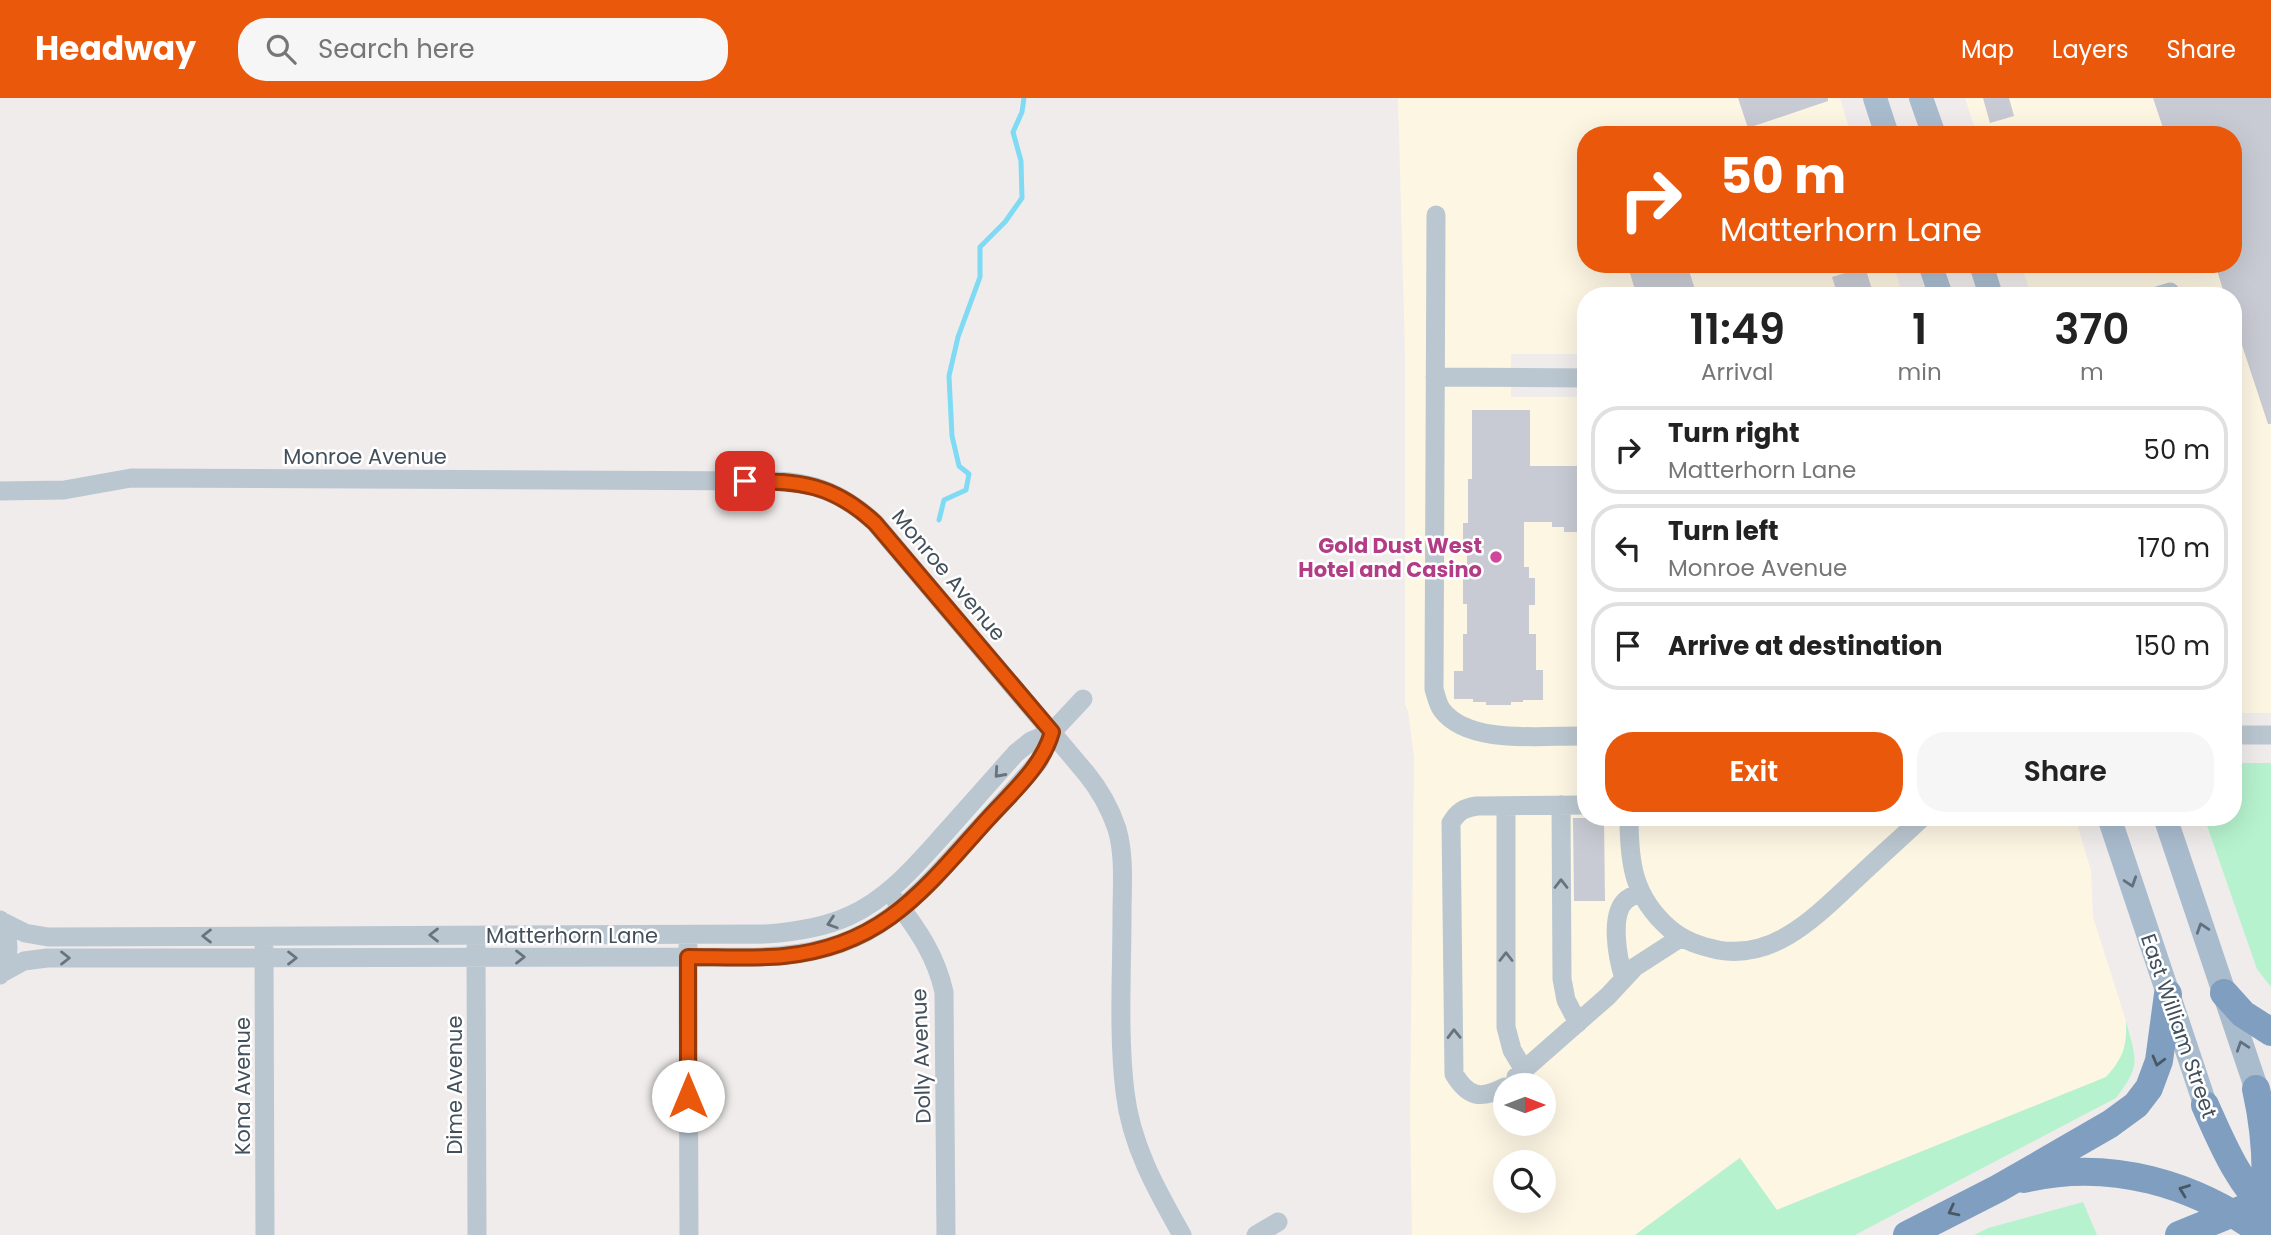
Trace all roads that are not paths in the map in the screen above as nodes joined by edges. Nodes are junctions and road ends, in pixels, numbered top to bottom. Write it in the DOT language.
graph roads {
  1 [pos="1875,98"];
  2 [pos="1921,98"];
  3 [pos="1884,126"];
  4 [pos="1931,126"];
  5 [pos="1436,215"];
  6 [pos="1435,377"];
  7 [pos="1577,378"];
  8 [pos="0,491"];
  9 [pos="1083,699"];
  10 [pos="1052,732"];
  11 [pos="2242,735"];
  12 [pos="2271,735"];
  13 [pos="1577,736"];
  14 [pos="1577,805"];
  15 [pos="1507,806"];
  16 [pos="1561,806"];
  17 [pos="1630,826"];
  18 [pos="1913,826"];
  19 [pos="2112,826"];
  20 [pos="2168,826"];
  21 [pos="889,892"];
  22 [pos="1641,892"];
  23 [pos="902,909"];
  24 [pos="0,920"];
  25 [pos="687,934"];
  26 [pos="476,935"];
  27 [pos="264,936"];
  28 [pos="1680,938"];
  29 [pos="476,957"];
  30 [pos="688,957"];
  31 [pos="264,958"];
  32 [pos="0,975"];
  33 [pos="1624,978"];
  34 [pos="2224,993"];
  35 [pos="2168,994"];
  36 [pos="1578,1023"];
  37 [pos="2271,1031"];
  38 [pos="1524,1070"];
  39 [pos="1521,1073"];
  40 [pos="2256,1089"];
  41 [pos="1493,1092"];
  42 [pos="2205,1105"];
  43 [pos="2271,1134"];
  44 [pos="1999,1188"];
  45 [pos="1278,1222"];
  46 [pos="2261,1222"];
  47 [pos="265,1235"];
  48 [pos="477,1235"];
  49 [pos="689,1235"];
  50 [pos="946,1235"];
  51 [pos="1182,1235"];
  52 [pos="1256,1235"];
  53 [pos="1907,1235"];
  54 [pos="2179,1235"];
  1 -- 3 [label="main road"];
  2 -- 4 [label="main road"];
  5 -- 6 [label="street"];
  6 -- 7 [label="street"];
  6 -- 13 [label="street"];
  8 -- 10 [label="street, Monroe Avenue"];
  9 -- 10 [label="street, Matterhorn Lane"];
  10 -- 21 [label="street, Matterhorn Lane, one-way"];
  10 -- 23 [label="street, Matterhorn Lane"];
  10 -- 51 [label="street, Monroe Avenue"];
  11 -- 12 [label="street"];
  14 -- 16 [label="street"];
  15 -- 16 [label="street"];
  38 -- 15 [label="street, one-way"];
  41 -- 15 [label="street, one-way"];
  36 -- 16 [label="street, one-way"];
  17 -- 22 [label="street"];
  18 -- 28 [label="street"];
  19 -- 35 [label="main road, East William Street, one-way"];
  34 -- 20 [label="main road, one-way"];
  21 -- 23 [label="street, Dolly Avenue"];
  21 -- 25 [label="street, Matterhorn Lane, one-way"];
  22 -- 28 [label="street"];
  22 -- 33 [label="street"];
  23 -- 30 [label="street, Matterhorn Lane"];
  23 -- 50 [label="street, Dolly Avenue"];
  27 -- 24 [label="street, Matterhorn Lane, one-way"];
  24 -- 32 [label="street"];
  25 -- 26 [label="street, Matterhorn Lane"];
  25 -- 30 [label="street"];
  26 -- 27 [label="street, Matterhorn Lane, one-way"];
  26 -- 29 [label="street, Dime Avenue"];
  27 -- 31 [label="street, Kona Avenue"];
  28 -- 33 [label="street"];
  29 -- 30 [label="street, Matterhorn Lane, one-way"];
  31 -- 29 [label="street, Matterhorn Lane, one-way"];
  29 -- 48 [label="street, Dime Avenue"];
  30 -- 49 [label="street"];
  32 -- 31 [label="street, Matterhorn Lane, one-way"];
  31 -- 47 [label="street, Kona Avenue"];
  33 -- 36 [label="street"];
  34 -- 37 [label="highway"];
  40 -- 34 [label="main road, one-way"];
  35 -- 42 [label="main road, East William Street"];
  35 -- 44 [label="highway, one-way"];
  36 -- 38 [label="street"];
  38 -- 39 [label="street"];
  40 -- 43 [label="main road"];
  40 -- 46 [label="highway"];
  42 -- 46 [label="highway"];
  46 -- 44 [label="highway, one-way"];
  44 -- 53 [label="highway, one-way"];
  45 -- 52 [label="street"];
  46 -- 54 [label="highway"];
}
